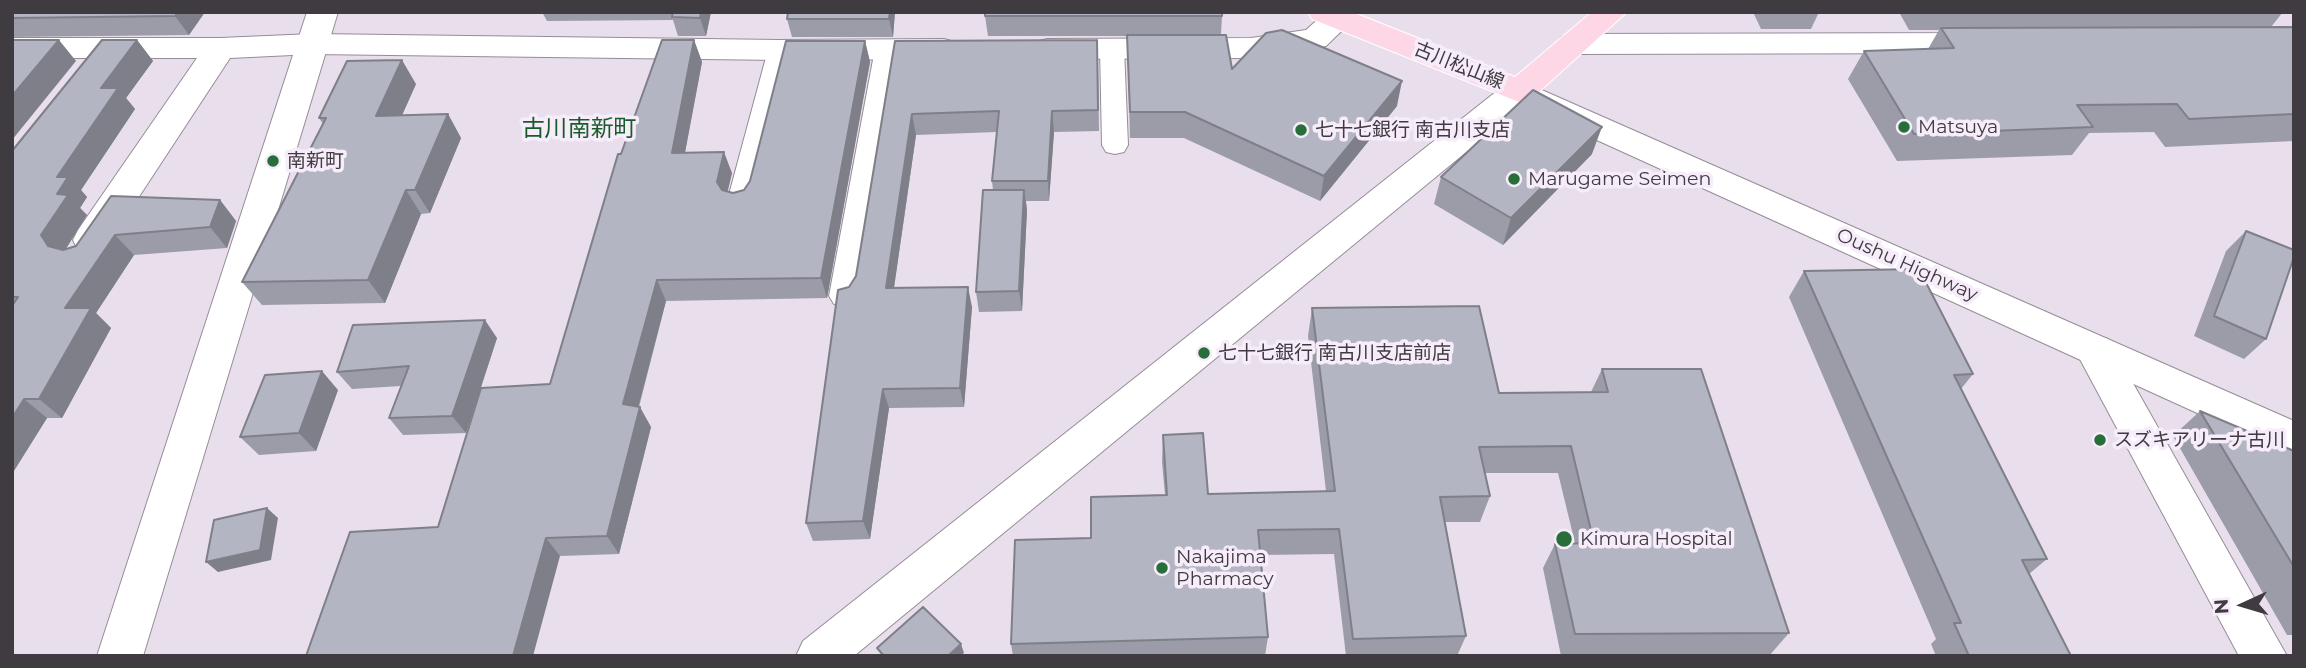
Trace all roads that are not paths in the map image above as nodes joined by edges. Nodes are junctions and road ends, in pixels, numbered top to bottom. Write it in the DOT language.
graph roads {
  1 [pos="1612,12"];
  2 [pos="1332,15"];
  3 [pos="318,28"];
  4 [pos="2017,43"];
  5 [pos="1573,44"];
  6 [pos="12,48"];
  7 [pos="108,48"];
  8 [pos="220,48"];
  9 [pos="1112,48"];
  10 [pos="980,49"];
  11 [pos="1020,49"];
  12 [pos="780,50"];
  13 [pos="887,50"];
  14 [pos="84,78"];
  15 [pos="1520,91"];
  16 [pos="1115,145"];
  17 [pos="741,202"];
  18 [pos="82,254"];
  19 [pos="844,296"];
  20 [pos="2094,350"];
  21 [pos="2294,440"];
  22 [pos="120,656"];
  23 [pos="819,656"];
  24 [pos="2264,656"];
  1 -- 5 [label="main road, 古川松山線"];
  2 -- 9 [label="street"];
  2 -- 15 [label="main road, 古川松山線"];
  3 -- 8 [label="street"];
  3 -- 12 [label="street"];
  3 -- 22 [label="street"];
  4 -- 5 [label="street"];
  5 -- 15 [label="main road, 古川松山線"];
  6 -- 7 [label="street"];
  7 -- 8 [label="street"];
  7 -- 14 [label="street"];
  8 -- 18 [label="street"];
  9 -- 11 [label="street"];
  9 -- 16 [label="lane"];
  10 -- 13 [label="street"];
  12 -- 13 [label="street"];
  12 -- 17 [label="lane"];
  13 -- 19 [label="lane"];
  15 -- 20 [label="street, Oushu Highway"];
  15 -- 23 [label="street"];
  20 -- 21 [label="street, Oushu Highway"];
  20 -- 24 [label="street"];
}
